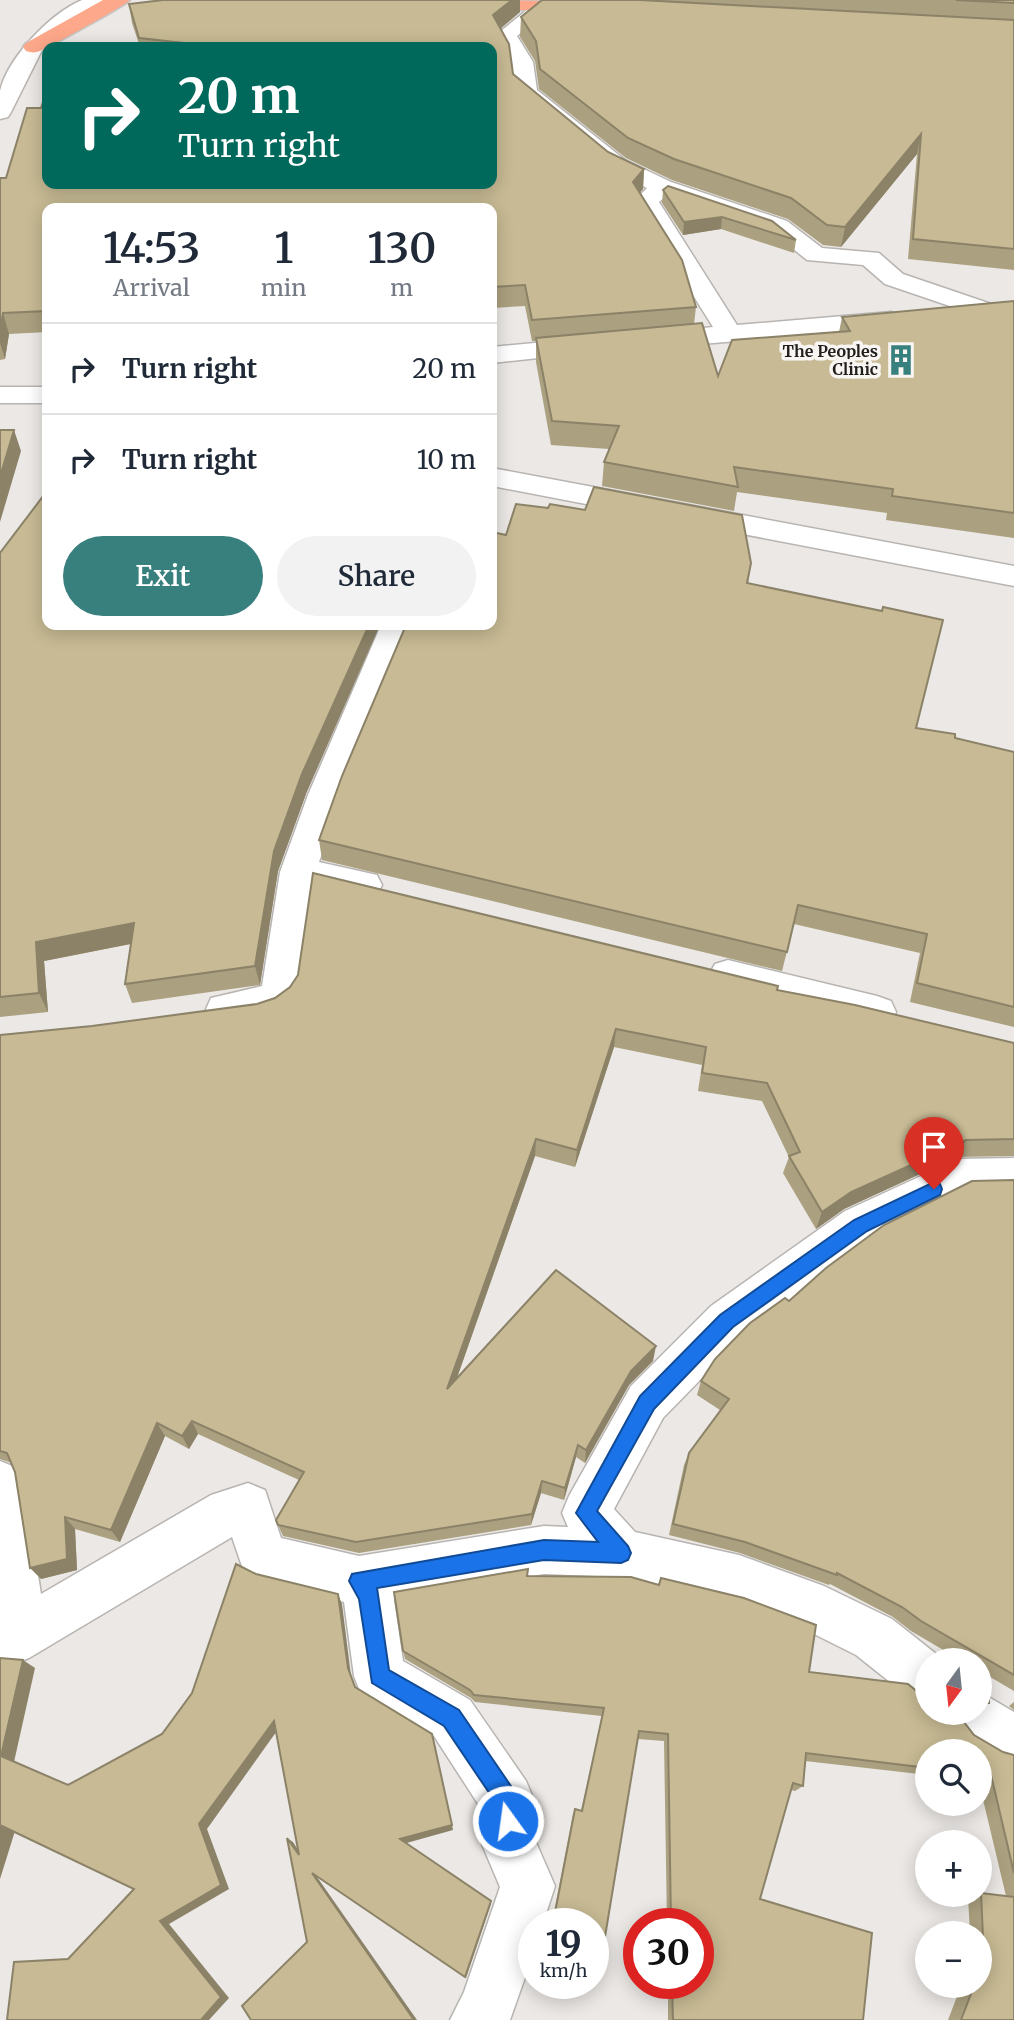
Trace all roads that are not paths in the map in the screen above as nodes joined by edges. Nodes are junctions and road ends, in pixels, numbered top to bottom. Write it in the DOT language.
graph roads {
  1 [pos="69,0"];
  2 [pos="99,0"];
  3 [pos="120,0"];
  4 [pos="450,0"];
  5 [pos="545,5"];
  6 [pos="614,9"];
  7 [pos="20,52"];
  8 [pos="0,89"];
  9 [pos="0,113"];
  10 [pos="663,187"];
  11 [pos="1004,312"];
  12 [pos="729,333"];
  13 [pos="497,355"];
  14 [pos="42,395"];
  15 [pos="0,396"];
  16 [pos="497,478"];
  17 [pos="1014,576"];
  18 [pos="395,630"];
  19 [pos="298,872"];
  20 [pos="390,892"];
  21 [pos="689,965"];
  22 [pos="194,1013"];
  23 [pos="905,1019"];
  24 [pos="1014,1176"];
  25 [pos="0,1485"];
  26 [pos="621,1553"];
  27 [pos="359,1581"];
  28 [pos="11,1636"];
  29 [pos="915,1670"];
  30 [pos="987,1726"];
  31 [pos="1014,1740"];
  32 [pos="479,2020"];
  1 -- 7 [label="street"];
  2 -- 7 [label="street"];
  3 -- 7 [label="highway"];
  4 -- 5 [label="highway"];
  5 -- 6 [label="highway"];
  5 -- 10 [label="street"];
  7 -- 8 [label="street"];
  7 -- 9 [label="street"];
  10 -- 11 [label="street"];
  10 -- 12 [label="street"];
  11 -- 12 [label="street"];
  12 -- 13 [label="street"];
  14 -- 15 [label="street"];
  16 -- 17 [label="street"];
  18 -- 19 [label="street"];
  19 -- 20 [label="street"];
  19 -- 22 [label="street"];
  21 -- 23 [label="street"];
  24 -- 26 [label="street"];
  25 -- 28 [label="street"];
  26 -- 27 [label="street"];
  26 -- 29 [label="street"];
  27 -- 28 [label="street"];
  27 -- 32 [label="street"];
  30 -- 31 [label="street"];
}
